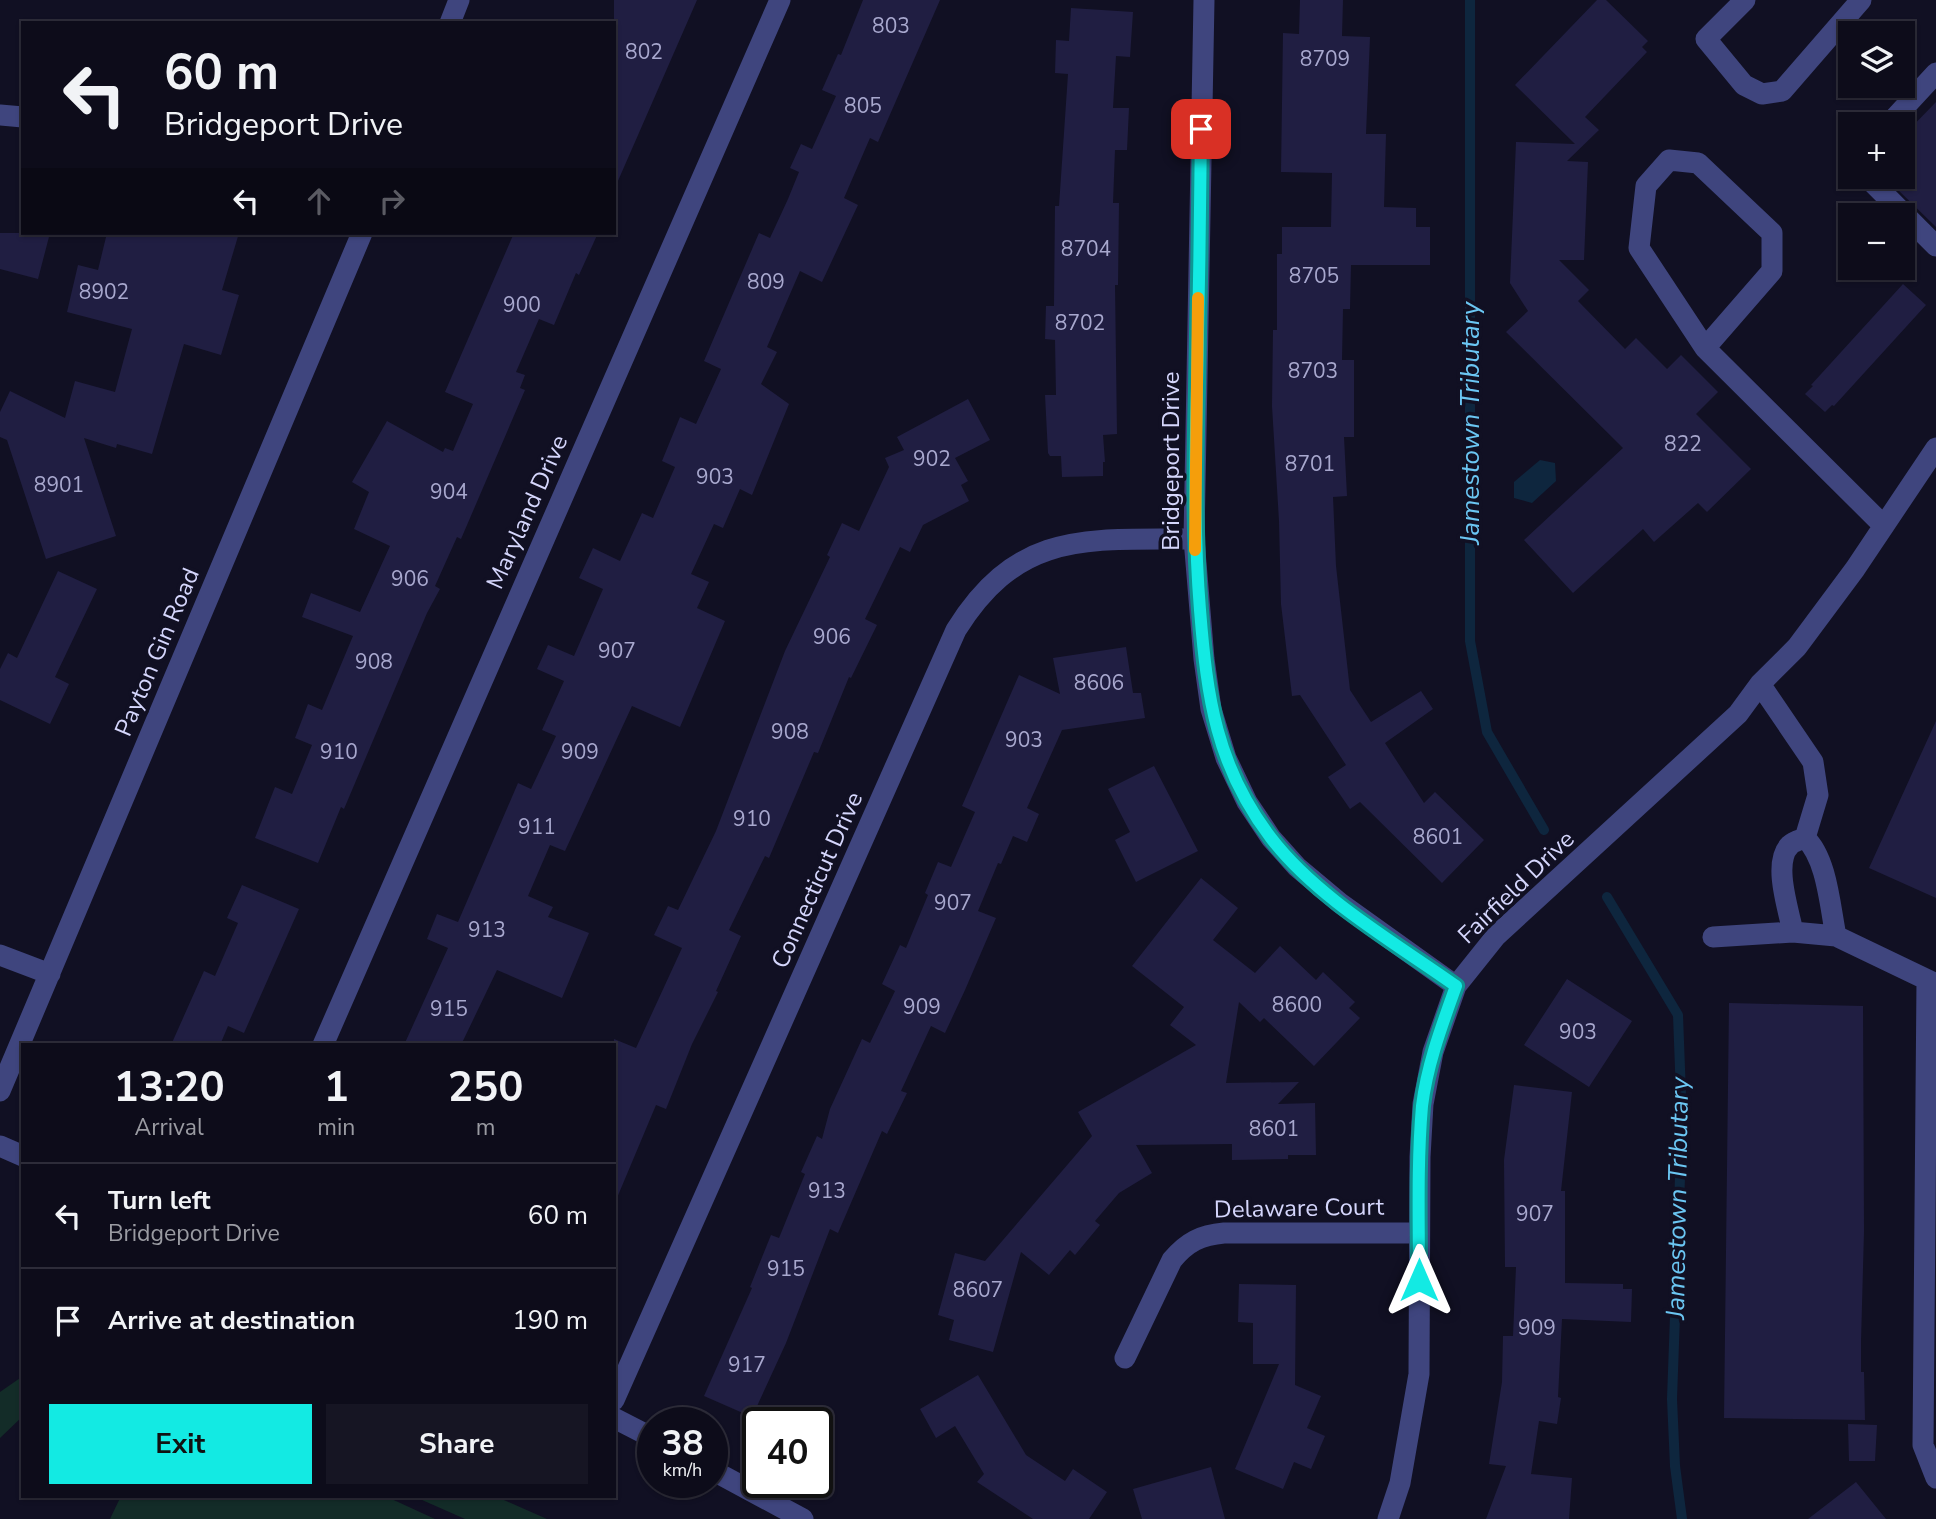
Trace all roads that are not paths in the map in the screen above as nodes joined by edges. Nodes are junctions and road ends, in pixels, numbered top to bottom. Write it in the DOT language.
graph roads {
  1 [pos="459,0"];
  2 [pos="780,0"];
  3 [pos="1204,0"];
  4 [pos="1745,0"];
  5 [pos="1861,0"];
  6 [pos="451,21"];
  7 [pos="1936,74"];
  8 [pos="1900,112"];
  9 [pos="0,115"];
  10 [pos="21,117"];
  11 [pos="1879,189"];
  12 [pos="361,235"];
  13 [pos="1936,246"];
  14 [pos="1705,348"];
  15 [pos="1936,448"];
  16 [pos="1884,526"];
  17 [pos="1194,539"];
  18 [pos="1760,684"];
  19 [pos="1805,838"];
  20 [pos="1793,932"];
  21 [pos="1836,936"];
  22 [pos="1713,937"];
  23 [pos="0,955"];
  24 [pos="50,974"];
  25 [pos="1932,982"];
  26 [pos="1456,986"];
  27 [pos="324,1043"];
  28 [pos="0,1091"];
  29 [pos="0,1146"];
  30 [pos="21,1155"];
  31 [pos="1419,1233"];
  32 [pos="1125,1358"];
  33 [pos="616,1395"];
  34 [pos="616,1419"];
  35 [pos="637,1430"];
  36 [pos="1936,1478"];
  37 [pos="728,1479"];
  38 [pos="803,1519"];
  39 [pos="1388,1519"];
  1 -- 6 [label="street"];
  2 -- 27 [label="street, Maryland Drive"];
  3 -- 17 [label="street, Bridgeport Drive"];
  4 -- 5 [label="street"];
  7 -- 8 [label="street"];
  9 -- 10 [label="street"];
  11 -- 13 [label="street"];
  12 -- 24 [label="street, Payton Gin Road"];
  14 -- 14 [label="street"];
  14 -- 16 [label="street"];
  15 -- 16 [label="street, Fairfield Drive"];
  16 -- 18 [label="street, Fairfield Drive"];
  17 -- 26 [label="street, Bridgeport Drive"];
  17 -- 33 [label="street, Connecticut Drive"];
  18 -- 19 [label="street"];
  18 -- 26 [label="street, Fairfield Drive"];
  19 -- 20 [label="street"];
  19 -- 21 [label="street"];
  20 -- 21 [label="street"];
  20 -- 22 [label="street"];
  21 -- 25 [label="street"];
  23 -- 24 [label="street"];
  24 -- 28 [label="street, Payton Gin Road"];
  25 -- 36 [label="street"];
  26 -- 31 [label="street, Fairfield Drive"];
  29 -- 30 [label="street"];
  31 -- 32 [label="street, Delaware Court"];
  31 -- 39 [label="street, Fairfield Drive"];
  34 -- 35 [label="street"];
  37 -- 38 [label="street"];
}
